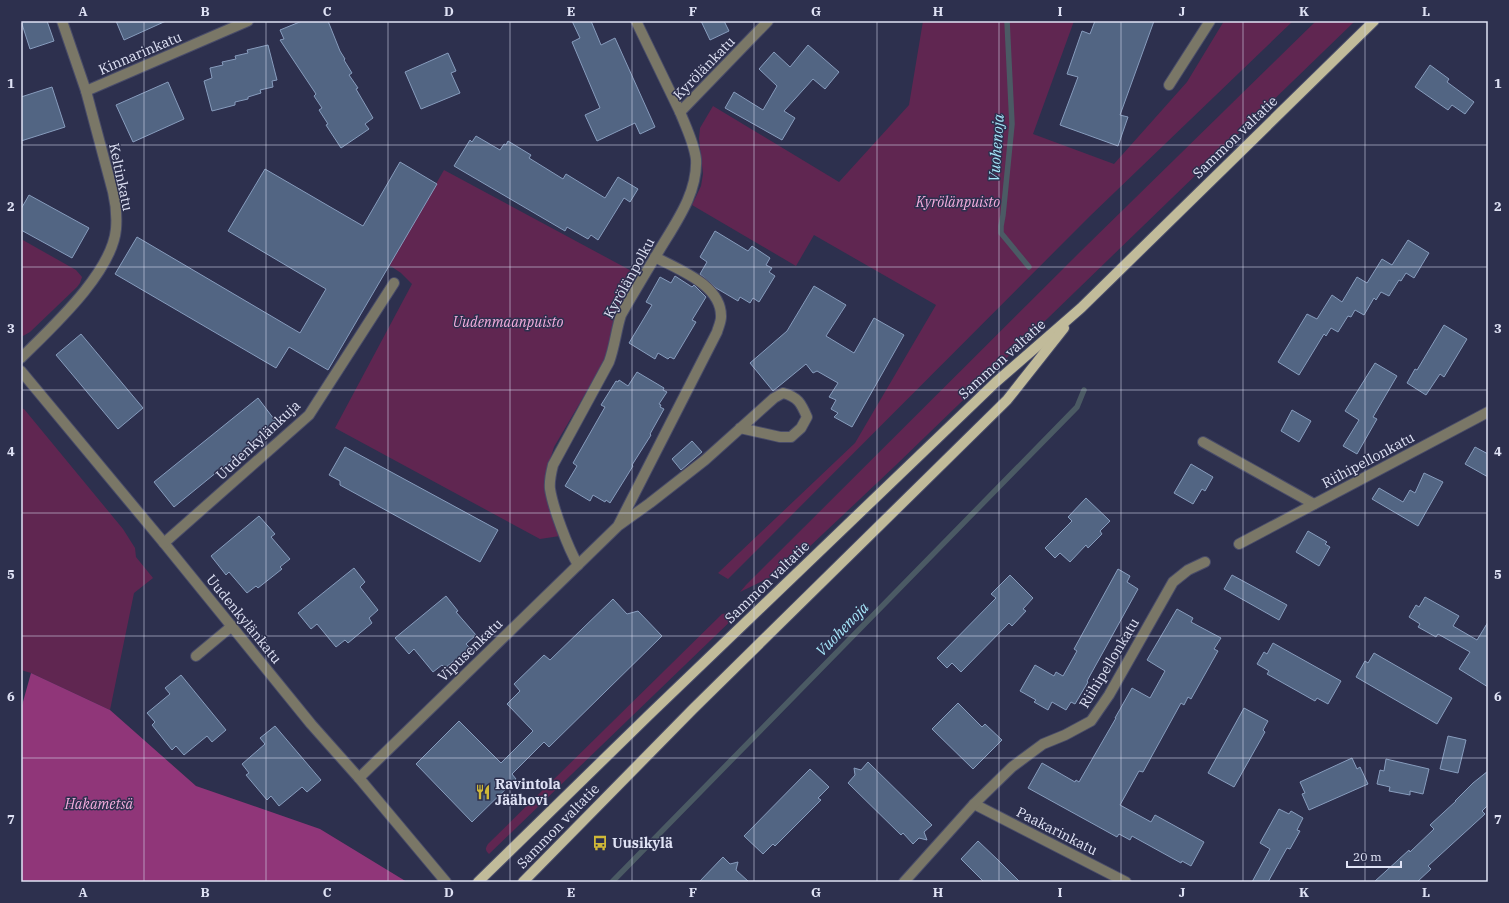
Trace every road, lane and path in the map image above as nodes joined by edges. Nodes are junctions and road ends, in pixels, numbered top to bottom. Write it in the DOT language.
graph roads {
  1 [pos="62,21"];
  2 [pos="248,21"];
  3 [pos="636,21"];
  4 [pos="768,21"];
  5 [pos="1210,21"];
  6 [pos="1374,21"];
  7 [pos="1169,85"];
  8 [pos="86,91"];
  9 [pos="680,112"];
  10 [pos="656,257"];
  11 [pos="394,283"];
  12 [pos="1081,308"];
  13 [pos="21,358"];
  14 [pos="21,371"];
  15 [pos="1488,412"];
  16 [pos="740,428"];
  17 [pos="1203,442"];
  18 [pos="1314,504"];
  19 [pos="618,526"];
  20 [pos="164,543"];
  21 [pos="1239,544"];
  22 [pos="1205,562"];
  23 [pos="578,565"];
  24 [pos="232,626"];
  25 [pos="196,656"];
  26 [pos="359,778"];
  27 [pos="974,804"];
  28 [pos="446,882"];
  29 [pos="478,882"];
  30 [pos="523,882"];
  31 [pos="904,882"];
  32 [pos="1126,882"];
  1 -- 8 [label="street, Keltinkatu"];
  2 -- 8 [label="street, Kinnarinkatu"];
  3 -- 9 [label="street, Kyrölänkatu"];
  4 -- 9 [label="street, Kyrölänkatu"];
  5 -- 7 [label="street"];
  6 -- 12 [label="main road, Sammon valtatie"];
  8 -- 13 [label="street, Keltinkatu"];
  9 -- 10 [label="street, Kyrölänpolku"];
  10 -- 19 [label="street"];
  10 -- 23 [label="street, Kyrölänpolku"];
  11 -- 20 [label="street, Uudenkylänkuja"];
  12 -- 29 [label="main road, Sammon valtatie"];
  12 -- 30 [label="main road, Sammon valtatie"];
  14 -- 20 [label="street, Uudenkylänkatu"];
  15 -- 18 [label="street, Riihipellonkatu"];
  16 -- 16 [label="street"];
  16 -- 19 [label="street"];
  17 -- 18 [label="street"];
  18 -- 21 [label="street, Riihipellonkatu"];
  19 -- 23 [label="street, Vipusenkatu"];
  20 -- 24 [label="street, Uudenkylänkatu"];
  22 -- 27 [label="street, Riihipellonkatu"];
  23 -- 26 [label="street, Vipusenkatu"];
  24 -- 25 [label="street"];
  24 -- 26 [label="street, Uudenkylänkatu"];
  26 -- 28 [label="street, Uudenkylänkatu"];
  27 -- 31 [label="street, Riihipellonkatu"];
  27 -- 32 [label="street, Paakarinkatu"];
}
